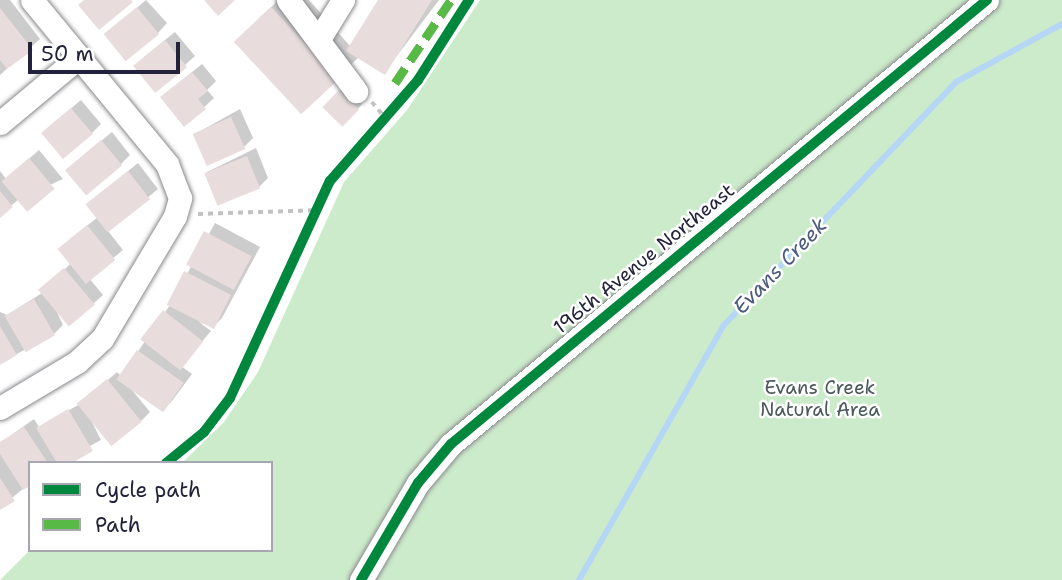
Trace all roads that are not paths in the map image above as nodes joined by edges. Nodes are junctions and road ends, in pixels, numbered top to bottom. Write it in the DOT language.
graph roads {
  1 [pos="32,0"];
  2 [pos="288,0"];
  3 [pos="343,0"];
  4 [pos="987,0"];
  5 [pos="318,39"];
  6 [pos="79,57"];
  7 [pos="356,91"];
  8 [pos="0,123"];
  9 [pos="0,408"];
  10 [pos="361,580"];
  1 -- 6 [label="street"];
  2 -- 5 [label="street"];
  3 -- 5 [label="street"];
  4 -- 10 [label="street, 196th Avenue Northeast"];
  5 -- 7 [label="street"];
  6 -- 8 [label="street"];
  6 -- 9 [label="street"];
}
